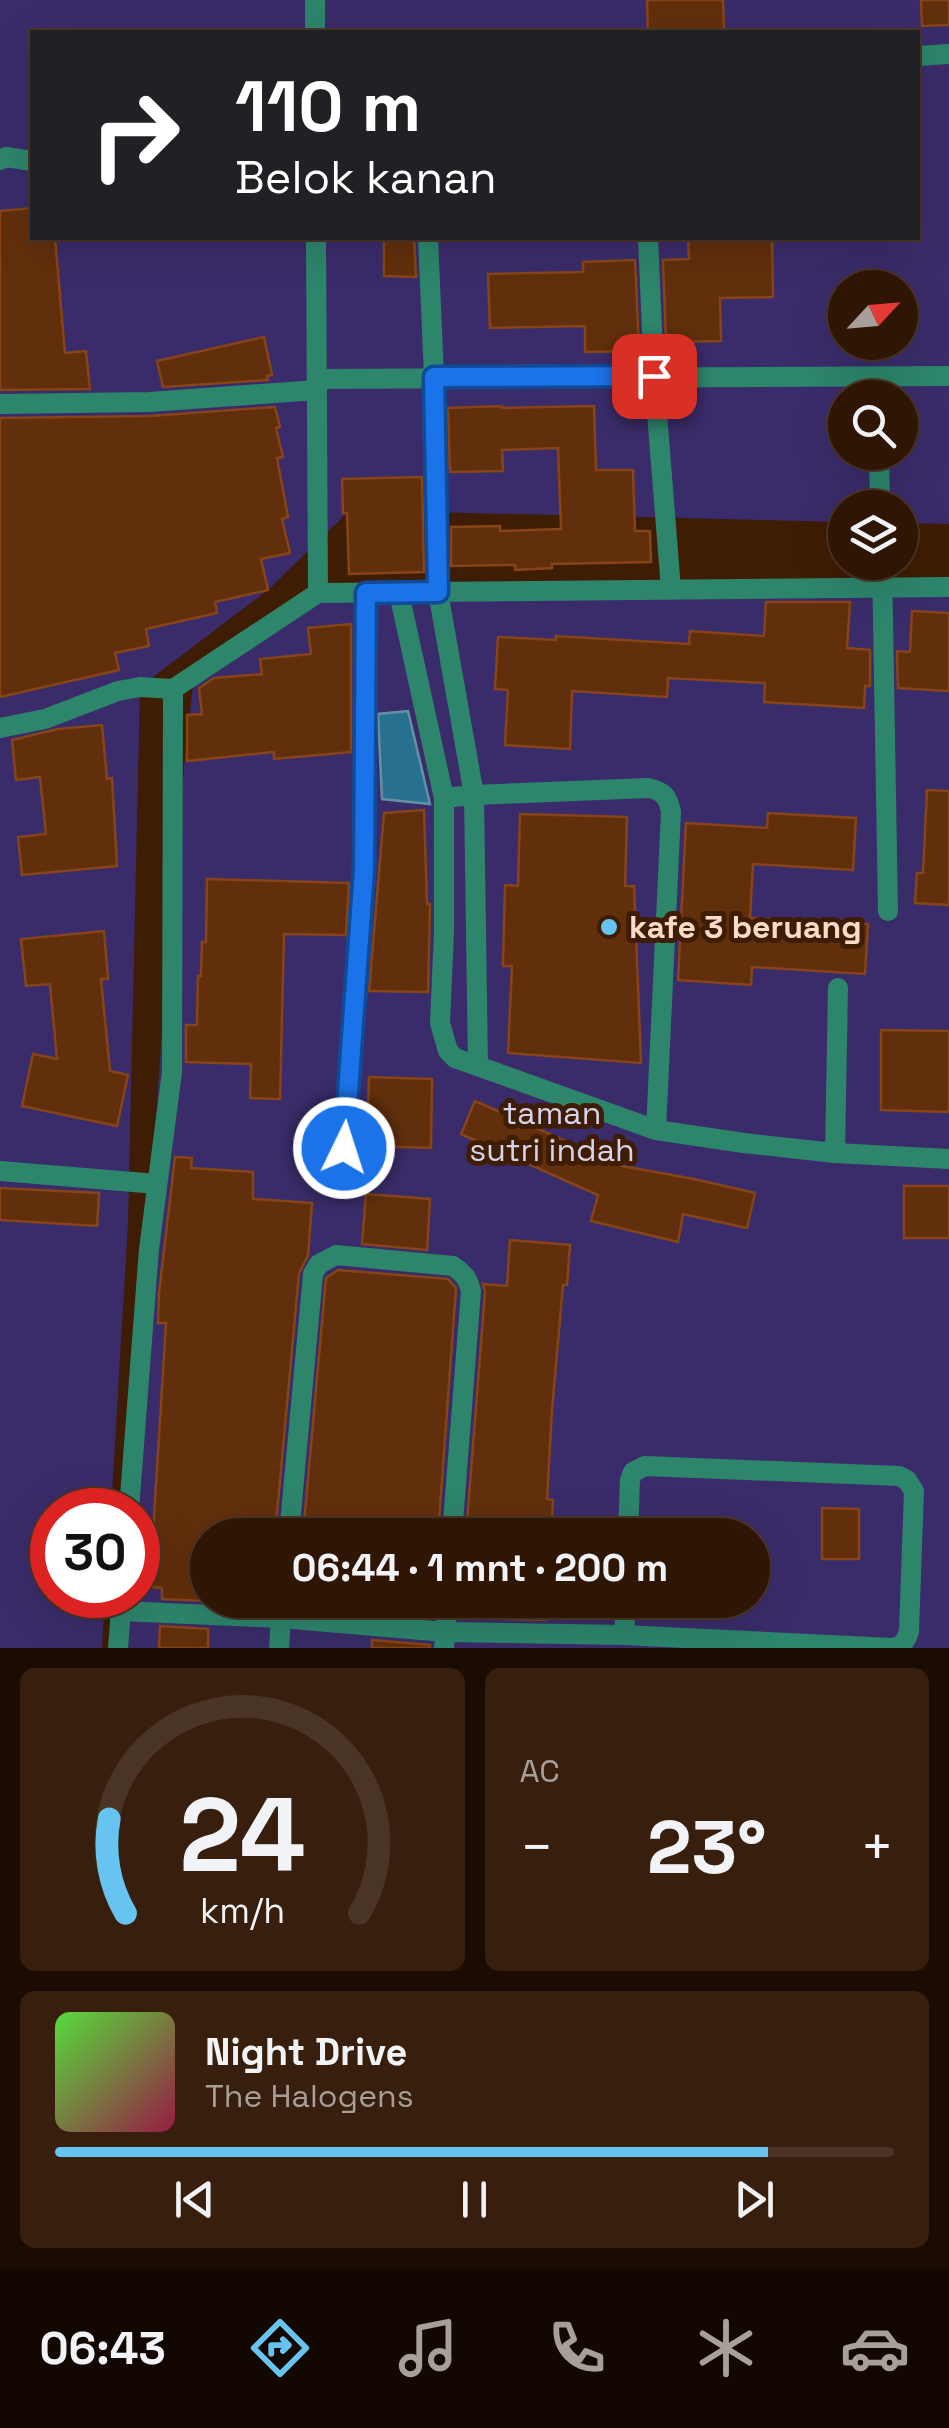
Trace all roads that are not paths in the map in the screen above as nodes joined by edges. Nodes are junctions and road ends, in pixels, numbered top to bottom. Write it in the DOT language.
graph roads {
  1 [pos="315,0"];
  2 [pos="315,30"];
  3 [pos="949,54"];
  4 [pos="920,56"];
  5 [pos="0,160"];
  6 [pos="30,160"];
  7 [pos="316,240"];
  8 [pos="428,240"];
  9 [pos="648,240"];
  10 [pos="654,376"];
  11 [pos="949,376"];
  12 [pos="434,377"];
  13 [pos="918,381"];
  14 [pos="317,384"];
  15 [pos="828,385"];
  16 [pos="0,404"];
  17 [pos="882,580"];
  18 [pos="949,586"];
  19 [pos="882,589"];
  20 [pos="671,590"];
  21 [pos="438,592"];
  22 [pos="318,593"];
  23 [pos="366,593"];
  24 [pos="400,593"];
  25 [pos="173,689"];
  26 [pos="0,728"];
  27 [pos="474,795"];
  28 [pos="444,798"];
  29 [pos="888,911"];
  30 [pos="838,988"];
  31 [pos="478,1066"];
  32 [pos="656,1130"];
  33 [pos="344,1148"];
  34 [pos="834,1153"];
  35 [pos="949,1159"];
  36 [pos="0,1171"];
  37 [pos="157,1184"];
  38 [pos="130,1488"];
  39 [pos="291,1518"];
  40 [pos="453,1518"];
  41 [pos="629,1518"];
  42 [pos="160,1604"];
  43 [pos="190,1606"];
  44 [pos="121,1618"];
  45 [pos="281,1618"];
  46 [pos="329,1618"];
  47 [pos="625,1618"];
  48 [pos="624,1635"];
  49 [pos="445,1640"];
  50 [pos="118,1648"];
  51 [pos="278,1648"];
  1 -- 2 [label="street"];
  3 -- 4 [label="street"];
  5 -- 6 [label="street"];
  7 -- 14 [label="street"];
  8 -- 12 [label="street"];
  9 -- 10 [label="street"];
  10 -- 12 [label="street"];
  10 -- 15 [label="street"];
  10 -- 20 [label="street"];
  11 -- 13 [label="street"];
  12 -- 14 [label="street"];
  12 -- 21 [label="street"];
  14 -- 16 [label="street"];
  14 -- 22 [label="street"];
  17 -- 19 [label="street"];
  18 -- 19 [label="street"];
  19 -- 20 [label="street"];
  19 -- 29 [label="street"];
  20 -- 21 [label="street"];
  21 -- 24 [label="street"];
  21 -- 27 [label="street"];
  22 -- 23 [label="street"];
  22 -- 25 [label="street"];
  23 -- 24 [label="street"];
  23 -- 33 [label="street"];
  24 -- 28 [label="street"];
  25 -- 26 [label="street"];
  25 -- 37 [label="street"];
  27 -- 28 [label="street"];
  27 -- 31 [label="street"];
  27 -- 32 [label="street"];
  28 -- 31 [label="street"];
  30 -- 34 [label="street"];
  31 -- 32 [label="street"];
  32 -- 34 [label="street"];
  34 -- 35 [label="street"];
  36 -- 37 [label="street"];
  37 -- 38 [label="street"];
  39 -- 40 [label="street"];
  41 -- 48 [label="street"];
  42 -- 43 [label="street"];
  44 -- 50 [label="street"];
  45 -- 51 [label="street"];
  46 -- 49 [label="street"];
  47 -- 48 [label="street"];
  48 -- 49 [label="street"];
}
